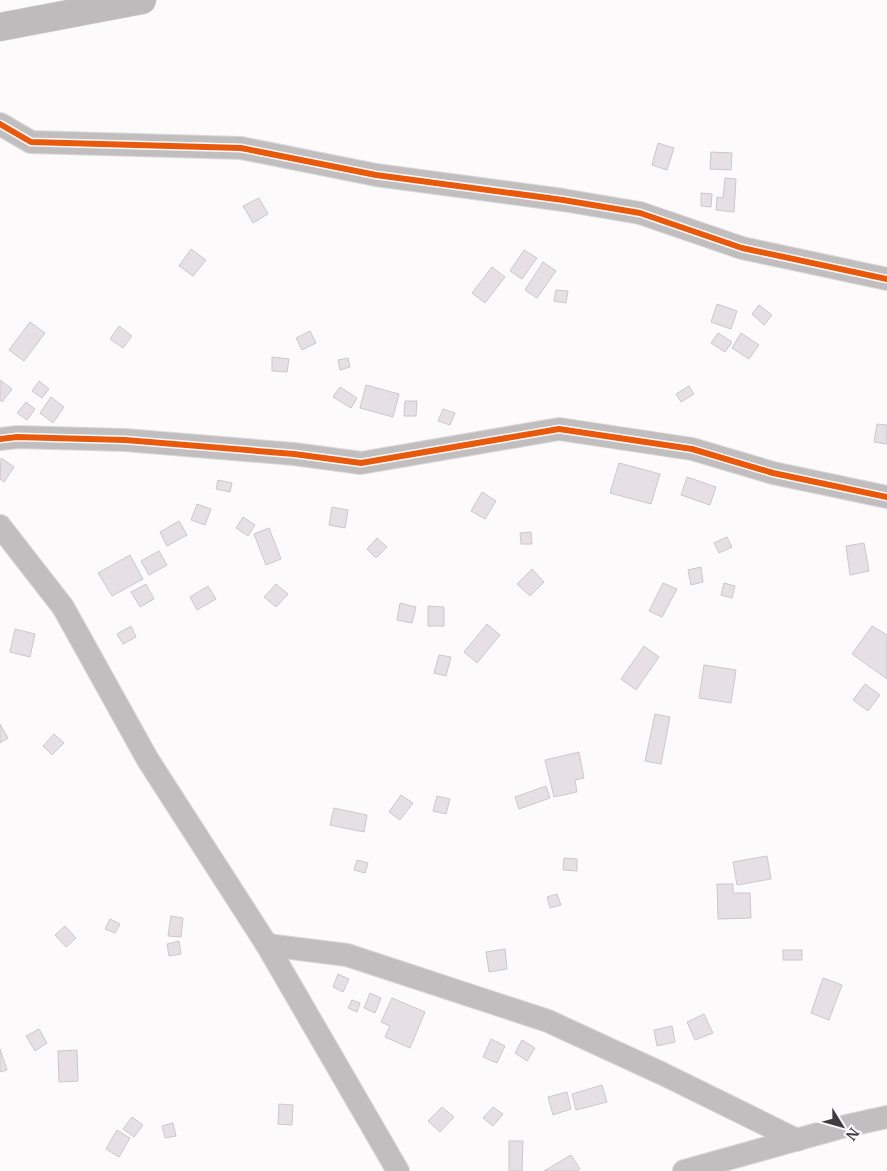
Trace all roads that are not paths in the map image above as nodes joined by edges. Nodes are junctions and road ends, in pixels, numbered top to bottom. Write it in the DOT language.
graph roads {
  1 [pos="142,0"];
  2 [pos="0,27"];
  3 [pos="0,124"];
  4 [pos="887,279"];
  5 [pos="0,438"];
  6 [pos="887,497"];
  7 [pos="0,526"];
  8 [pos="268,945"];
  9 [pos="887,1117"];
  10 [pos="797,1140"];
  11 [pos="398,1171"];
  12 [pos="684,1171"];
  1 -- 2 [label="highway"];
  3 -- 4 [label="street"];
  5 -- 6 [label="street"];
  7 -- 8 [label="street"];
  8 -- 10 [label="street"];
  8 -- 11 [label="street"];
  9 -- 10 [label="street"];
  10 -- 12 [label="street"];
}
